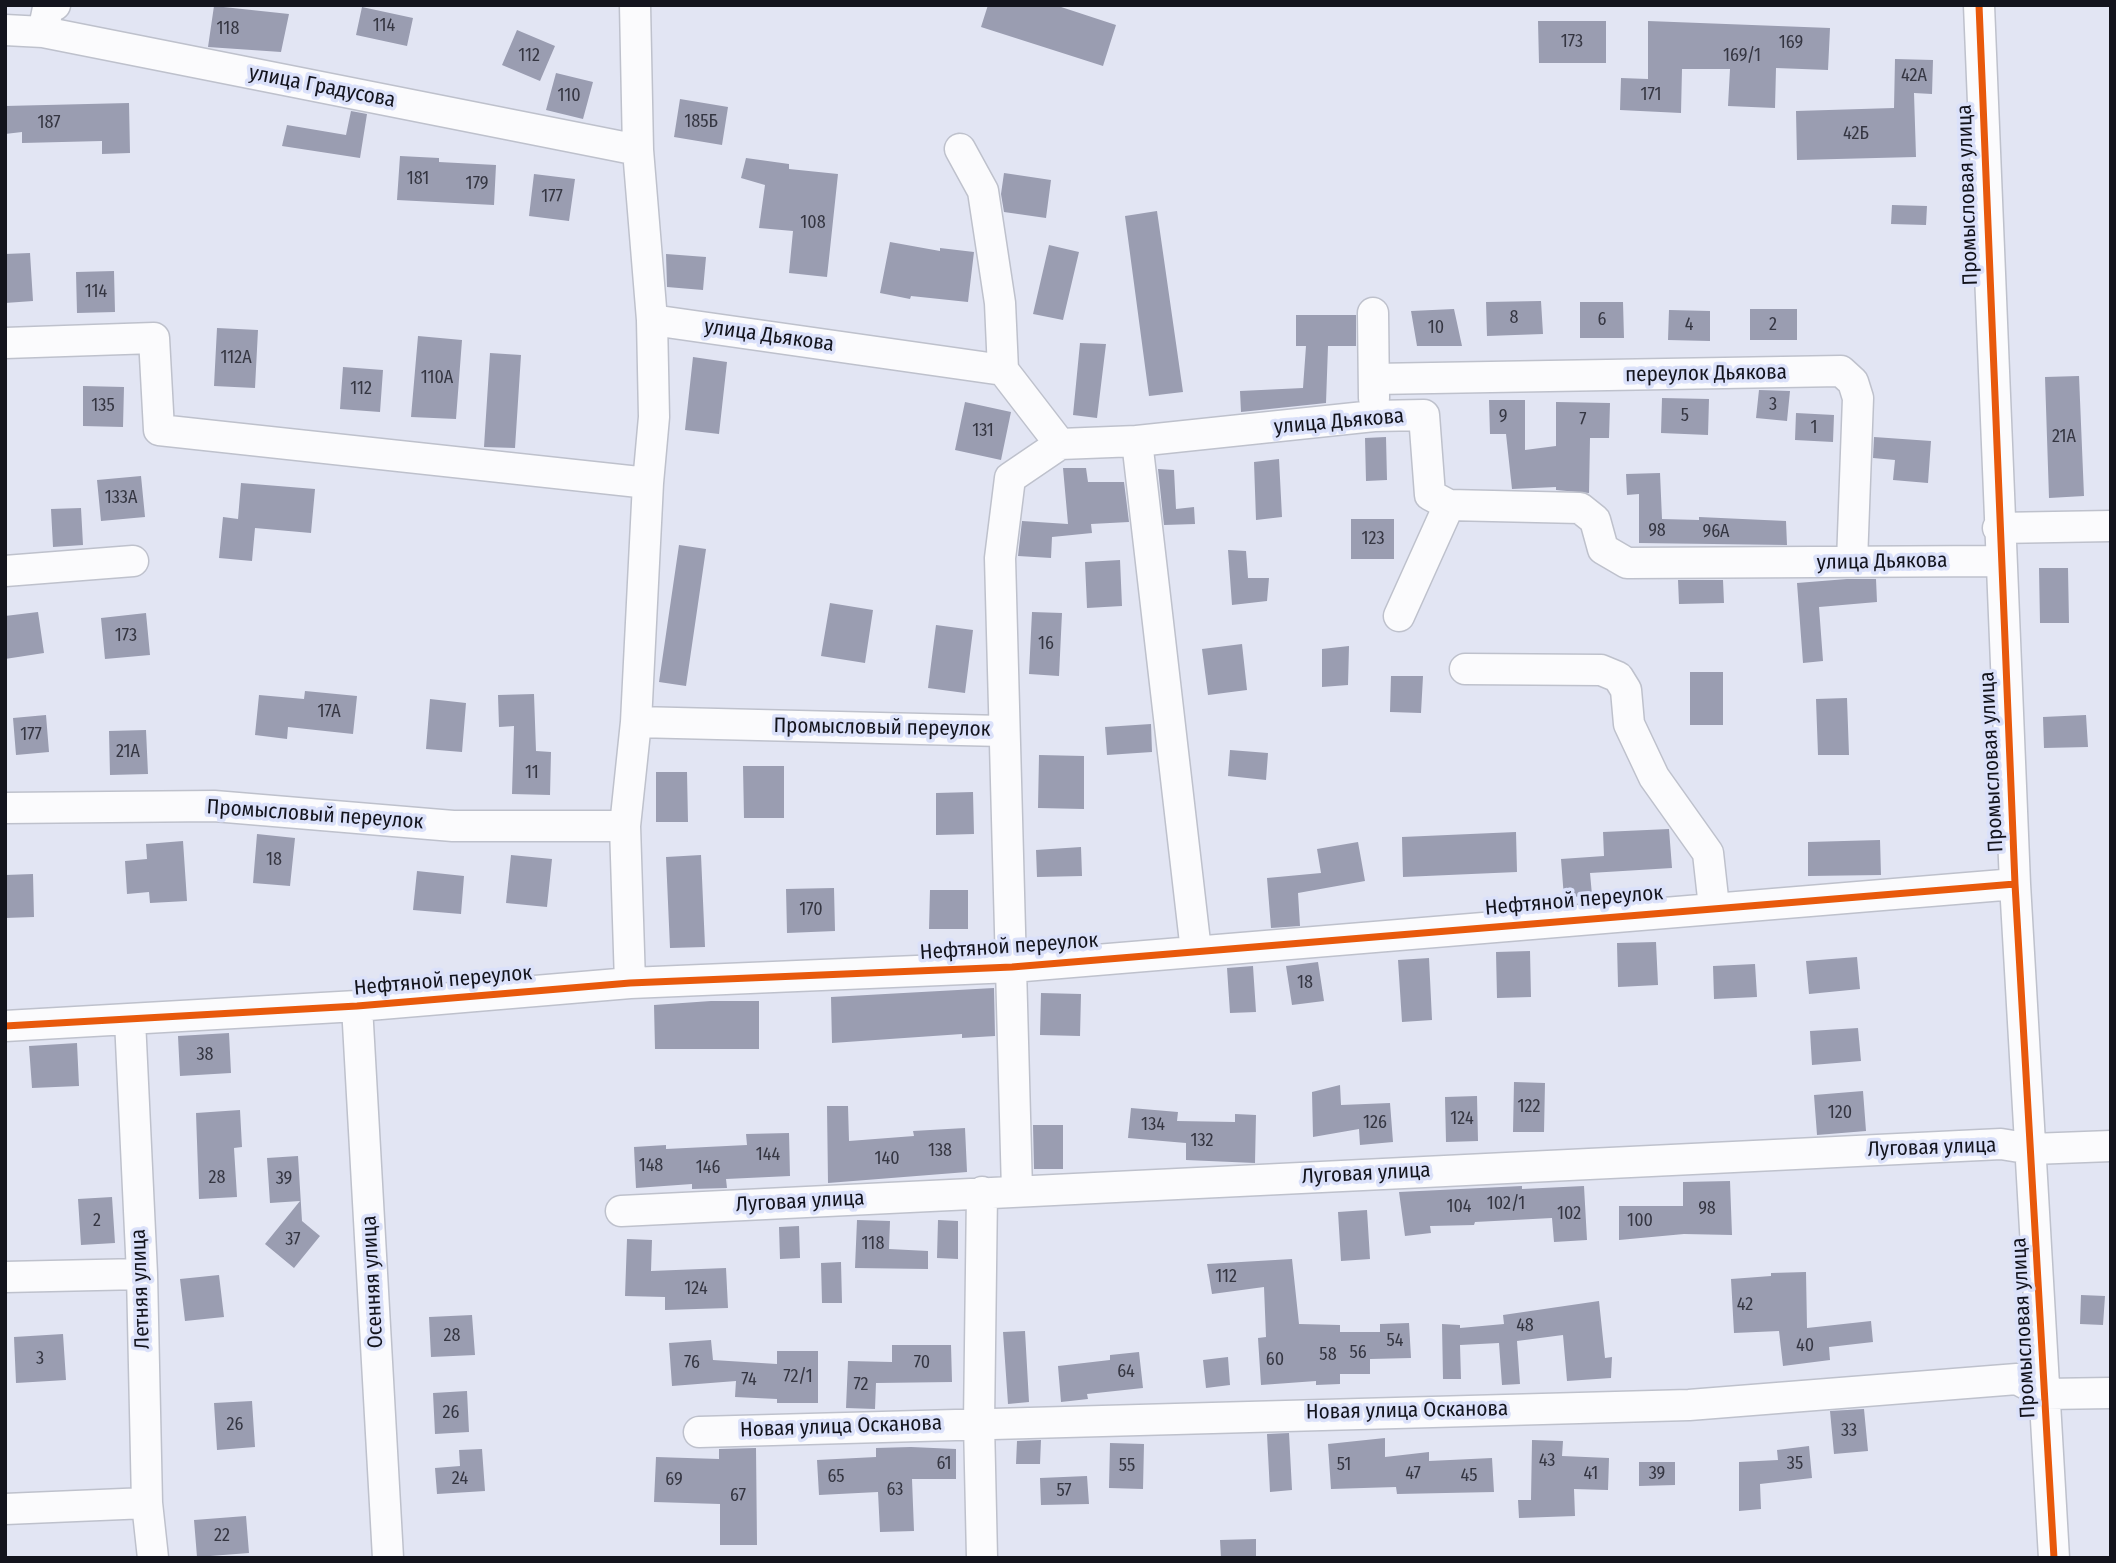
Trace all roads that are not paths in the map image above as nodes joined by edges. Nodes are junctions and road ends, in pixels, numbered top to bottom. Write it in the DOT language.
graph roads {
  1 [pos="55,5"];
  2 [pos="1979,5"];
  3 [pos="630,8"];
  4 [pos="5,30"];
  5 [pos="43,32"];
  6 [pos="960,149"];
  7 [pos="638,150"];
  8 [pos="1373,313"];
  9 [pos="652,320"];
  10 [pos="5,343"];
  11 [pos="1003,370"];
  12 [pos="1374,379"];
  13 [pos="1374,416"];
  14 [pos="1137,441"];
  15 [pos="1060,444"];
  16 [pos="648,483"];
  17 [pos="1450,505"];
  18 [pos="2111,526"];
  19 [pos="1998,528"];
  20 [pos="133,561"];
  21 [pos="2000,561"];
  22 [pos="1852,562"];
  23 [pos="5,571"];
  24 [pos="1399,616"];
  25 [pos="1465,669"];
  26 [pos="636,723"];
  27 [pos="1002,731"];
  28 [pos="5,808"];
  29 [pos="625,826"];
  30 [pos="2015,884"];
  31 [pos="1714,907"];
  32 [pos="1196,951"];
  33 [pos="1012,967"];
  34 [pos="630,983"];
  35 [pos="357,1006"];
  36 [pos="130,1020"];
  37 [pos="5,1026"];
  38 [pos="2111,1146"];
  39 [pos="2032,1149"];
  40 [pos="1017,1191"];
  41 [pos="982,1192"];
  42 [pos="621,1211"];
  43 [pos="142,1273"];
  44 [pos="5,1277"];
  45 [pos="2111,1393"];
  46 [pos="2045,1394"];
  47 [pos="979,1423"];
  48 [pos="699,1432"];
  49 [pos="147,1503"];
  50 [pos="5,1509"];
  51 [pos="153,1558"];
  52 [pos="388,1558"];
  53 [pos="982,1558"];
  54 [pos="2054,1558"];
  1 -- 5 [label="street"];
  2 -- 19 [label="street, Промысловая улица"];
  3 -- 7 [label="street"];
  4 -- 5 [label="street, улица Градусова"];
  5 -- 7 [label="street, улица Градусова"];
  6 -- 11 [label="street"];
  7 -- 9 [label="street"];
  8 -- 12 [label="street"];
  9 -- 11 [label="street, улица Дьякова"];
  9 -- 16 [label="street"];
  10 -- 16 [label="street"];
  11 -- 15 [label="street"];
  12 -- 13 [label="street"];
  12 -- 22 [label="street, переулок Дьякова"];
  13 -- 14 [label="street, улица Дьякова"];
  13 -- 17 [label="street, улица Дьякова"];
  14 -- 15 [label="street, улица Дьякова"];
  14 -- 32 [label="street"];
  15 -- 27 [label="street"];
  16 -- 26 [label="street"];
  17 -- 22 [label="street, улица Дьякова"];
  17 -- 24 [label="street"];
  18 -- 19 [label="street"];
  19 -- 21 [label="street, Промысловая улица"];
  20 -- 23 [label="street"];
  21 -- 22 [label="street, улица Дьякова"];
  21 -- 30 [label="street, Промысловая улица"];
  25 -- 31 [label="street"];
  26 -- 27 [label="street, Промысловый переулок"];
  26 -- 29 [label="street"];
  27 -- 33 [label="street"];
  28 -- 29 [label="street, Промысловый переулок"];
  29 -- 34 [label="street"];
  30 -- 31 [label="street, Нефтяной переулок"];
  30 -- 39 [label="street, Промысловая улица"];
  31 -- 32 [label="street, Нефтяной переулок"];
  32 -- 33 [label="street, Нефтяной переулок"];
  33 -- 34 [label="street, Нефтяной переулок"];
  33 -- 40 [label="street"];
  34 -- 35 [label="street, Нефтяной переулок"];
  35 -- 36 [label="street, Нефтяной переулок"];
  35 -- 52 [label="street, Осенняя улица"];
  36 -- 37 [label="street, Нефтяной переулок"];
  36 -- 43 [label="street, Летняя улица"];
  38 -- 39 [label="street, Луговая улица"];
  39 -- 40 [label="street, Луговая улица"];
  39 -- 46 [label="street, Промысловая улица"];
  40 -- 41 [label="street, Луговая улица"];
  41 -- 42 [label="street, Луговая улица"];
  41 -- 47 [label="street"];
  43 -- 44 [label="street"];
  43 -- 49 [label="street, Летняя улица"];
  45 -- 46 [label="street, Новая улица Осканова"];
  46 -- 47 [label="street, Новая улица Осканова"];
  46 -- 54 [label="street, Промысловая улица"];
  47 -- 48 [label="street, Новая улица Осканова"];
  47 -- 53 [label="street"];
  49 -- 50 [label="street"];
  49 -- 51 [label="street, Летняя улица"];
}
